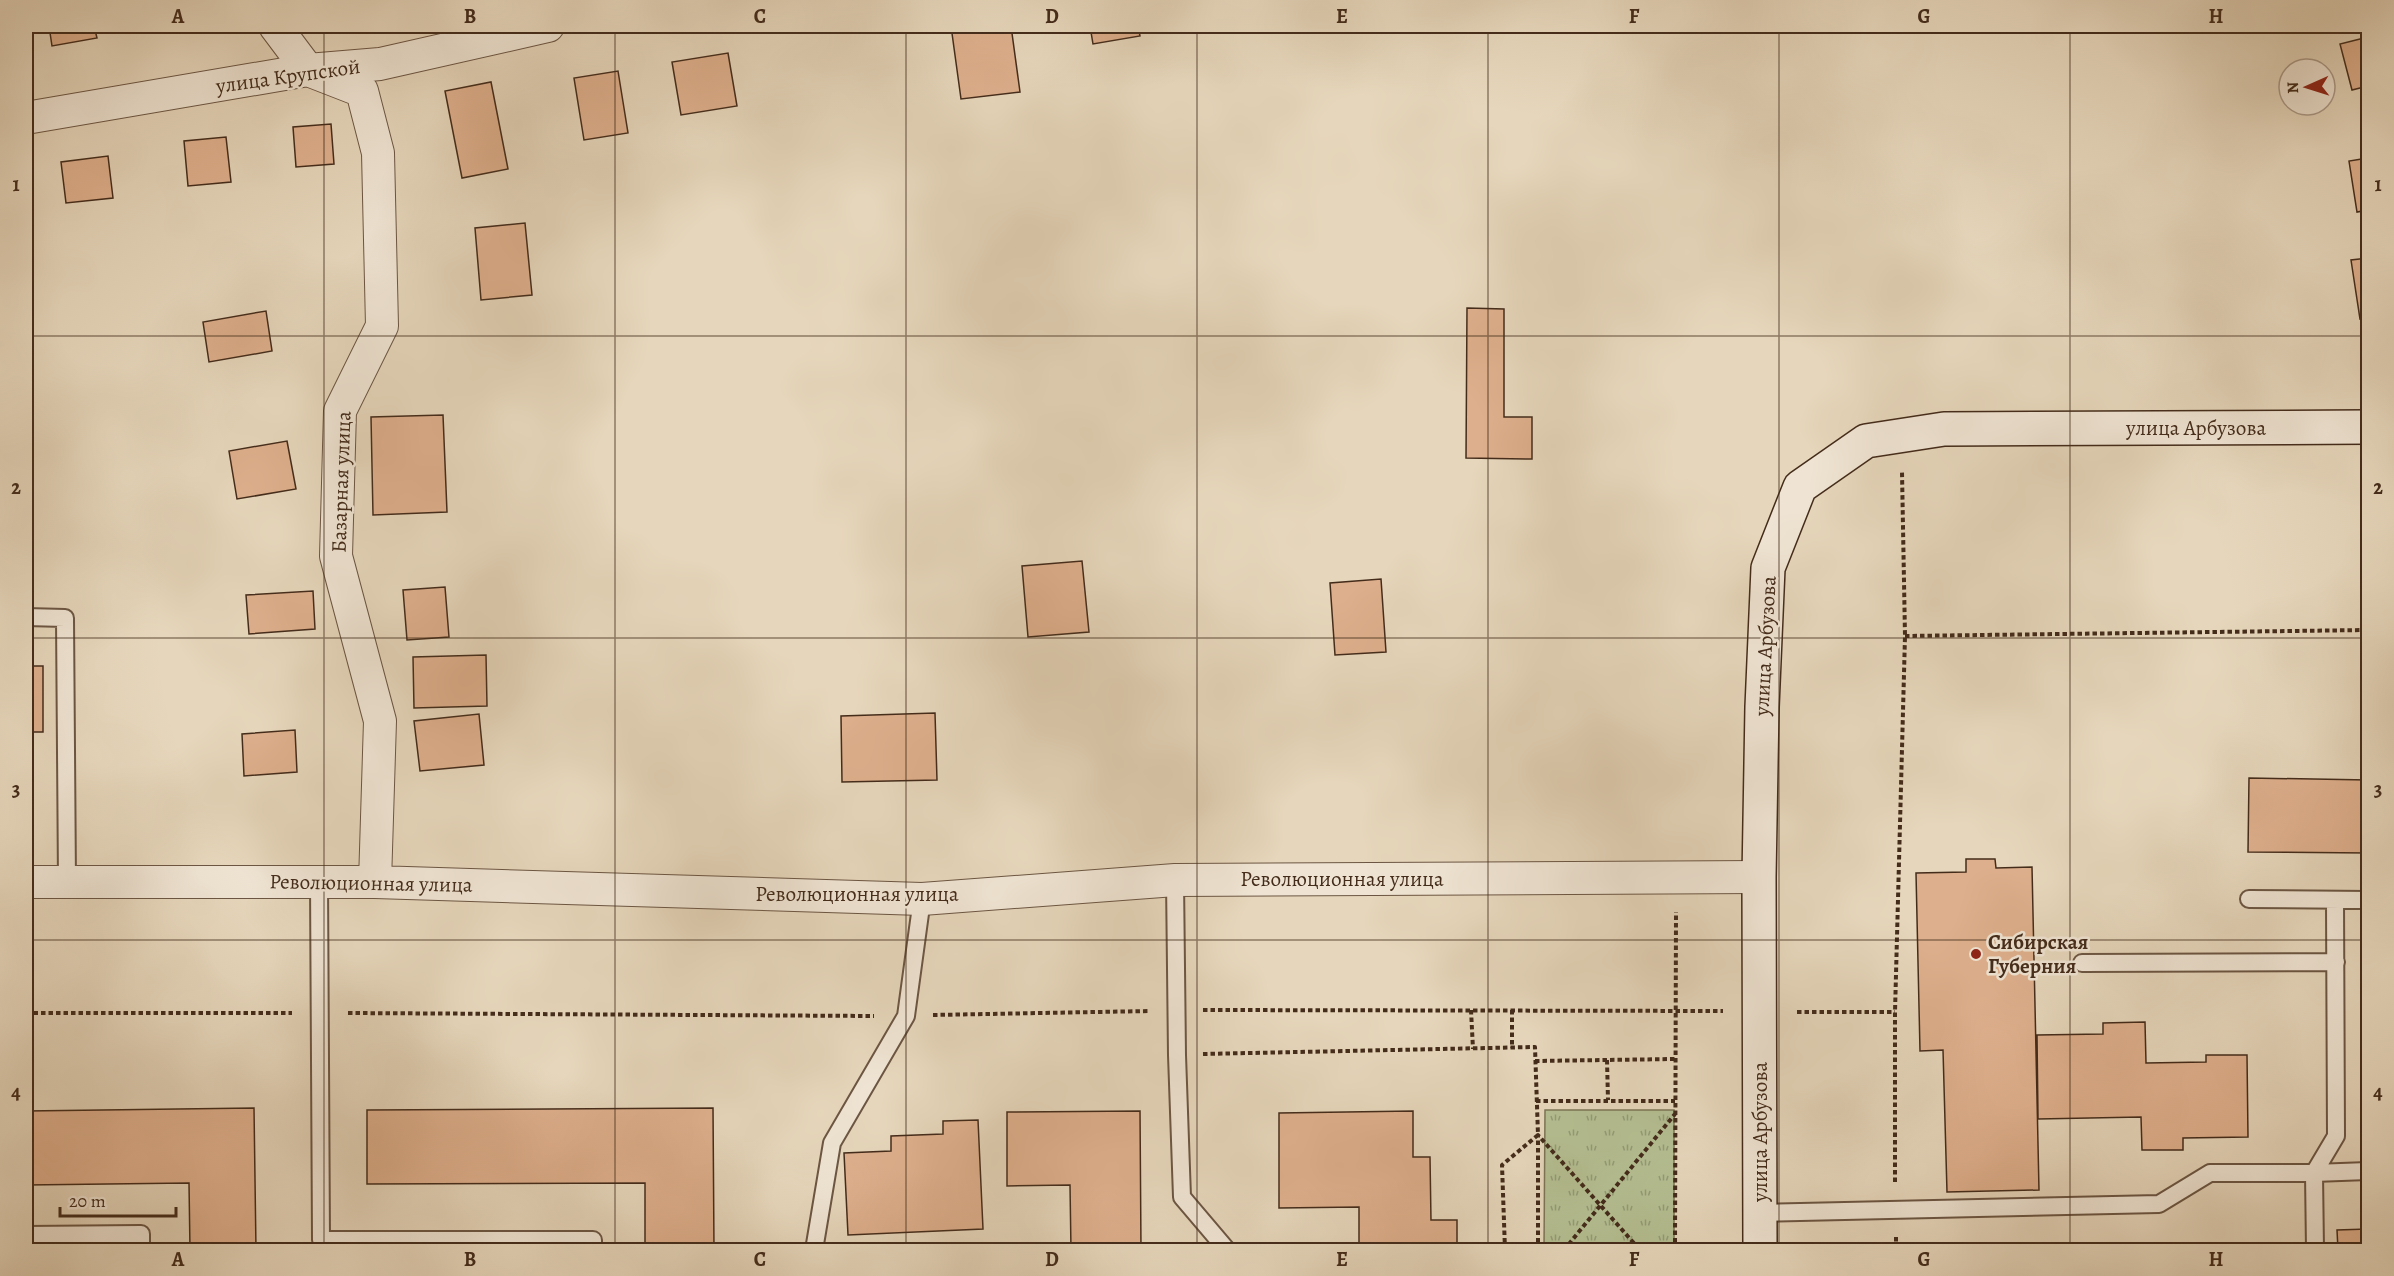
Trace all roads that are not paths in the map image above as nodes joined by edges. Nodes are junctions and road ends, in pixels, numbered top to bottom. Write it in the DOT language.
graph roads {
  1 [pos="275,26"];
  2 [pos="548,26"];
  3 [pos="308,70"];
  4 [pos="26,118"];
  5 [pos="2368,427"];
  6 [pos="26,617"];
  7 [pos="1759,877"];
  8 [pos="1175,880"];
  9 [pos="319,881"];
  10 [pos="26,882"];
  11 [pos="67,882"];
  12 [pos="375,882"];
  13 [pos="922,899"];
  14 [pos="2249,899"];
  15 [pos="2335,900"];
  16 [pos="2368,900"];
  17 [pos="2336,962"];
  18 [pos="2082,963"];
  19 [pos="2368,1171"];
  20 [pos="2314,1173"];
  21 [pos="1760,1213"];
  22 [pos="26,1235"];
  23 [pos="141,1251"];
  24 [pos="593,1251"];
  25 [pos="814,1251"];
  26 [pos="1227,1251"];
  27 [pos="1760,1251"];
  28 [pos="2315,1251"];
  1 -- 3 [label="street"];
  2 -- 3 [label="street, улица Крупской"];
  3 -- 4 [label="street, улица Крупской"];
  3 -- 12 [label="street, Базарная улица"];
  5 -- 7 [label="street, улица Арбузова"];
  6 -- 11 [label="lane"];
  7 -- 8 [label="street, Революционная улица"];
  7 -- 21 [label="street, улица Арбузова"];
  8 -- 13 [label="street, Революционная улица"];
  8 -- 26 [label="lane"];
  9 -- 11 [label="street, Революционная улица"];
  9 -- 12 [label="street, Революционная улица"];
  9 -- 24 [label="lane"];
  10 -- 11 [label="street, Революционная улица"];
  12 -- 13 [label="street, Революционная улица"];
  13 -- 25 [label="lane"];
  14 -- 15 [label="lane"];
  15 -- 16 [label="lane"];
  15 -- 17 [label="lane"];
  17 -- 18 [label="lane"];
  17 -- 20 [label="lane"];
  19 -- 20 [label="lane"];
  20 -- 21 [label="lane"];
  20 -- 28 [label="lane"];
  21 -- 27 [label="street, улица Арбузова"];
  22 -- 23 [label="lane"];
}
